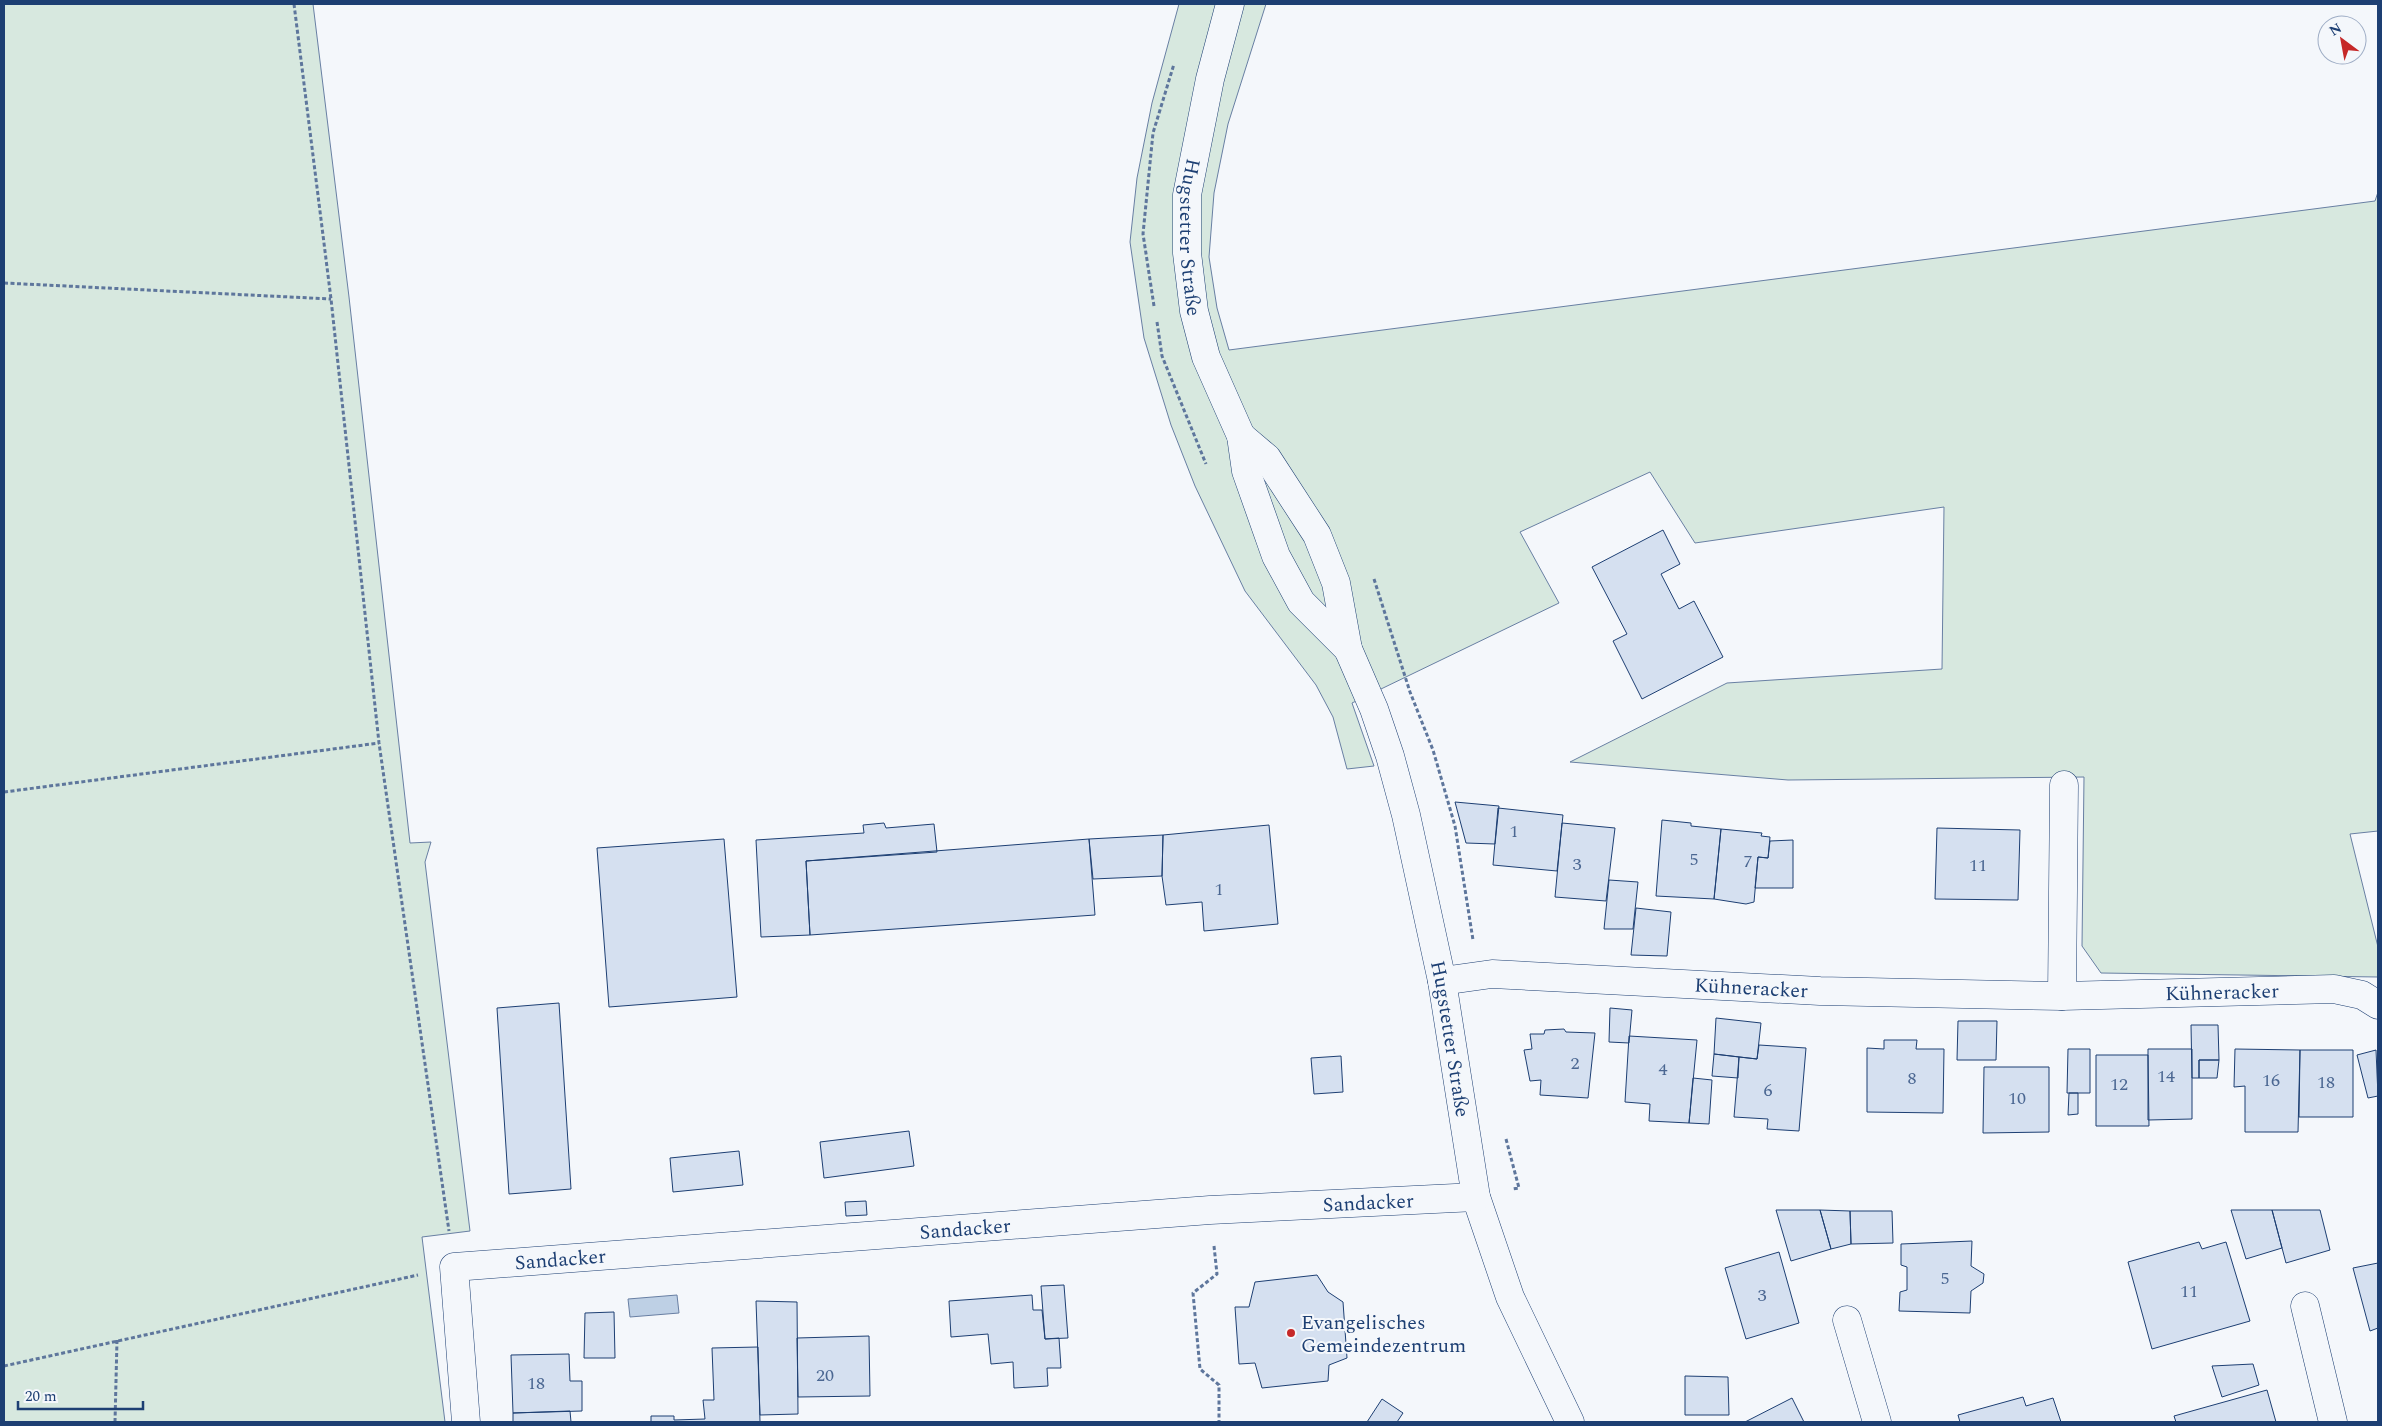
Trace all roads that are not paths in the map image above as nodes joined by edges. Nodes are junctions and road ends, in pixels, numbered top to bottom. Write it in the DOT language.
graph roads {
  1 [pos="1230,4"];
  2 [pos="1241,436"];
  3 [pos="1348,649"];
  4 [pos="2064,785"];
  5 [pos="1442,981"];
  6 [pos="2062,996"];
  7 [pos="2378,1005"];
  8 [pos="1476,1197"];
  9 [pos="2305,1306"];
  10 [pos="1847,1320"];
  11 [pos="466,1422"];
  12 [pos="1570,1422"];
  13 [pos="1877,1422"];
  14 [pos="2333,1422"];
  1 -- 2 [label="street, Hugstetter Straße"];
  2 -- 3 [label="street, Hugstetter Straße"];
  2 -- 3 [label="street, Hugstetter Straße"];
  3 -- 5 [label="street, Hugstetter Straße"];
  4 -- 6 [label="street"];
  5 -- 6 [label="street, Kühneracker"];
  5 -- 8 [label="street, Hugstetter Straße"];
  6 -- 7 [label="street, Kühneracker"];
  8 -- 11 [label="street, Sandacker"];
  8 -- 12 [label="street, Hugstetter Straße"];
  9 -- 14 [label="street"];
  10 -- 13 [label="street"];
}
